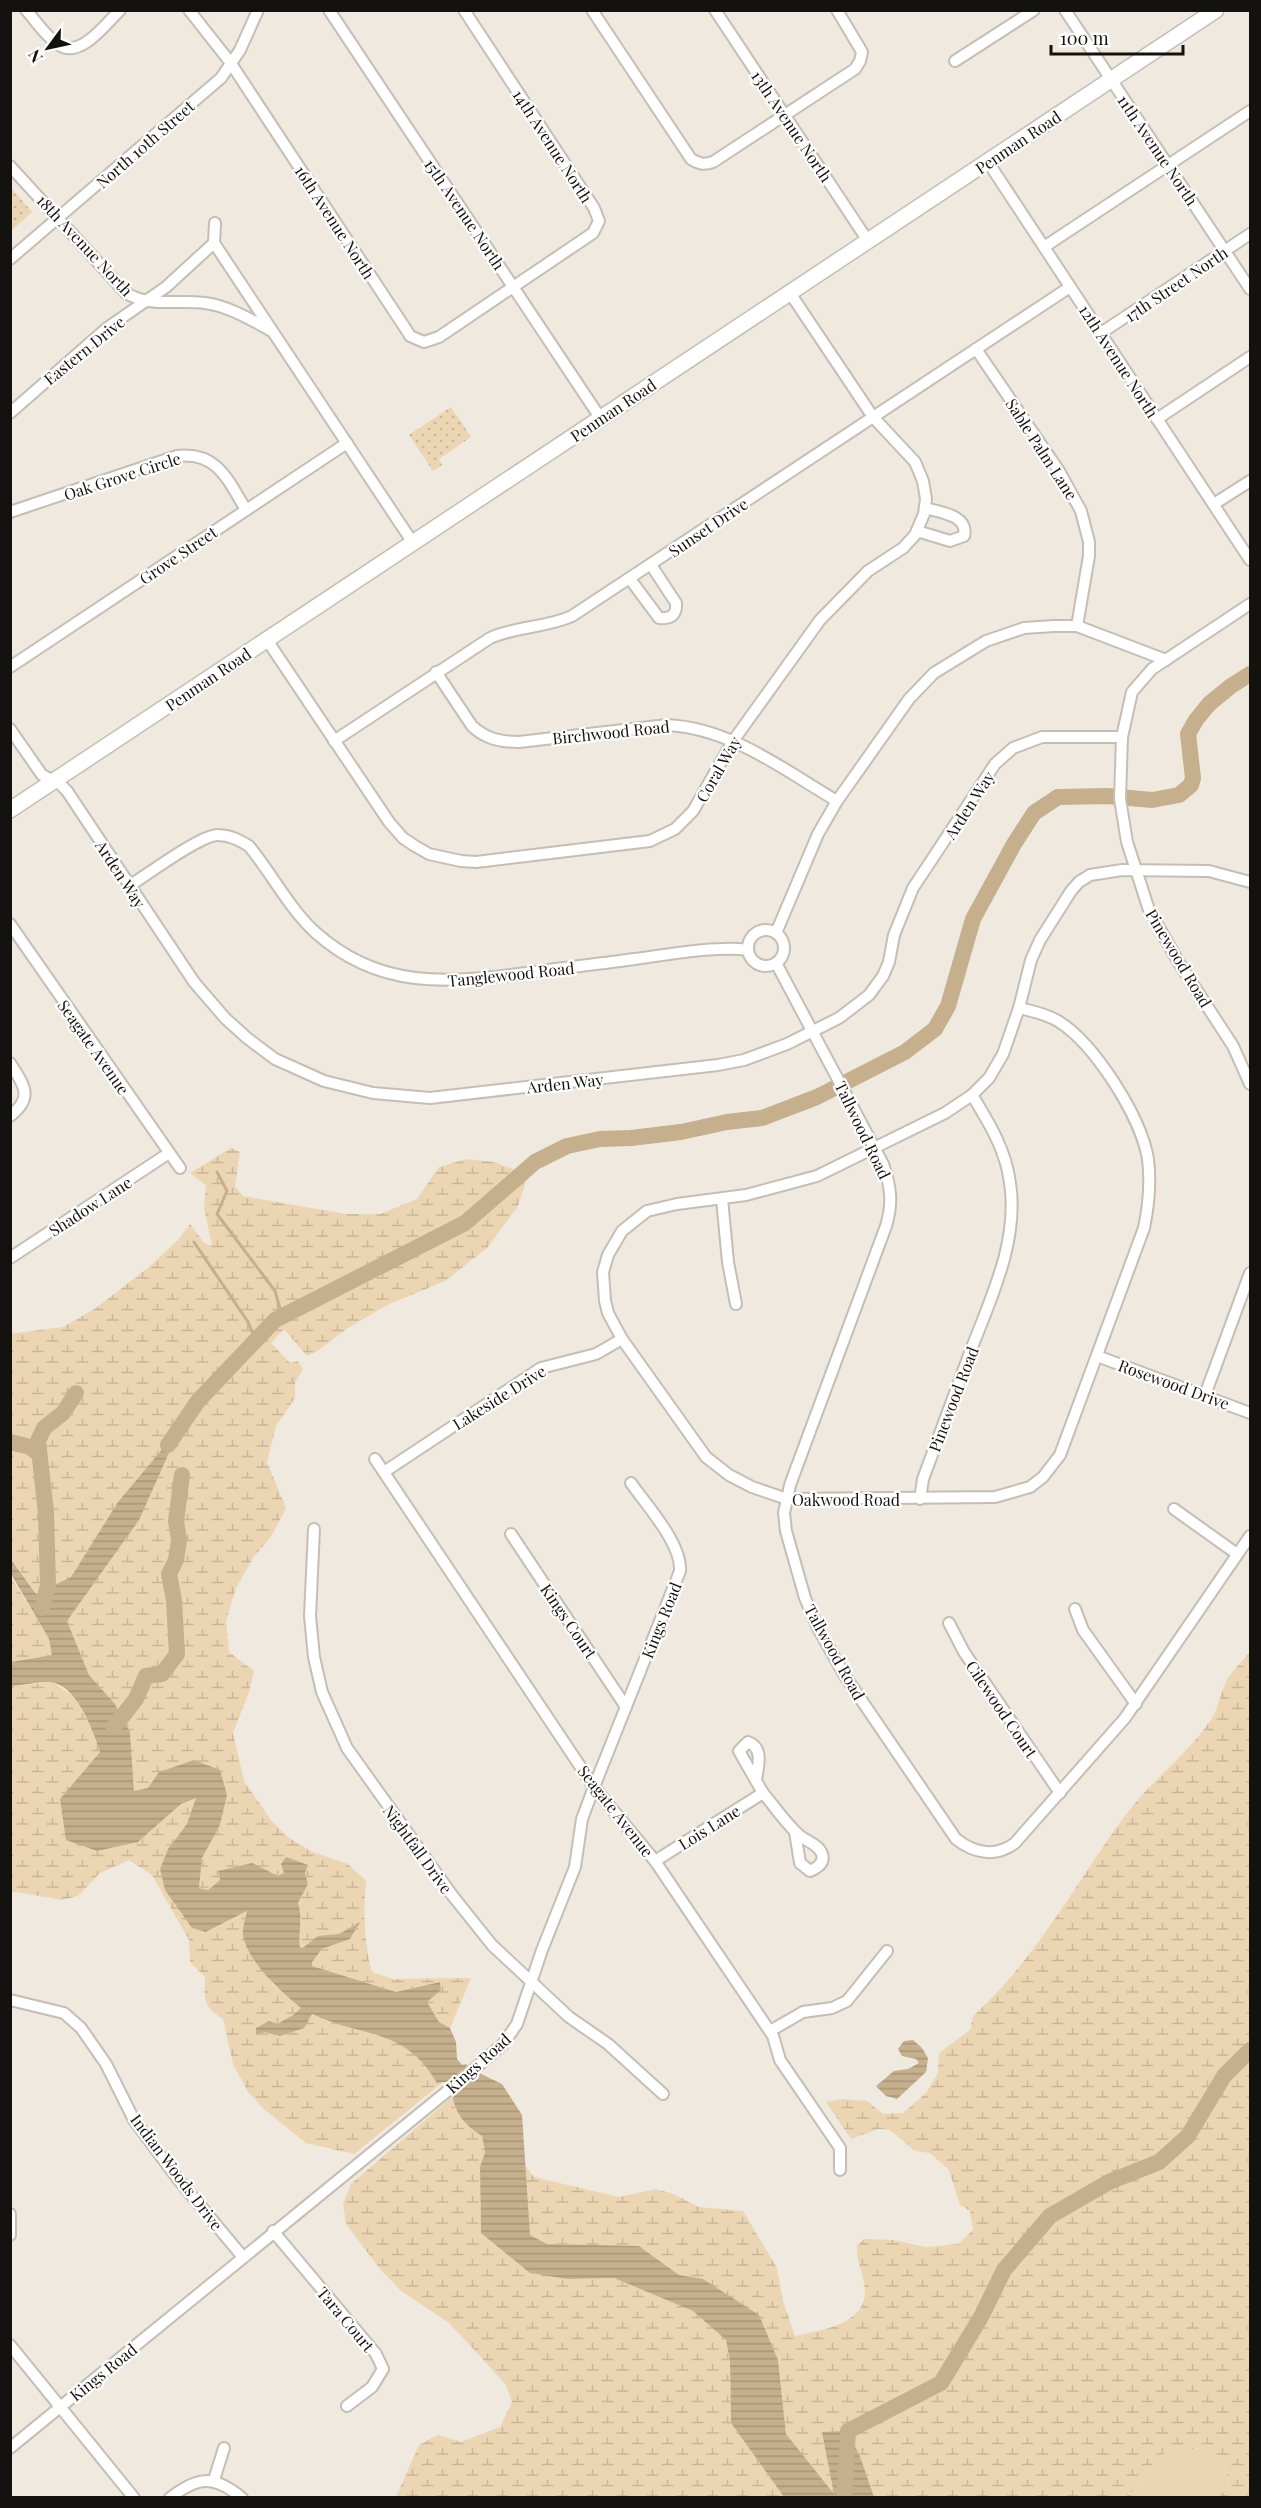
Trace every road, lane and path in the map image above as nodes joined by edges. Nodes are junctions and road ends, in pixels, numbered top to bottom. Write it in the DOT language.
graph roads {
  1 [pos="26,10"];
  2 [pos="120,10"];
  3 [pos="189,10"];
  4 [pos="258,10"];
  5 [pos="328,10"];
  6 [pos="464,10"];
  7 [pos="592,10"];
  8 [pos="715,10"];
  9 [pos="837,10"];
  10 [pos="1034,10"];
  11 [pos="1065,10"];
  12 [pos="1216,10"];
  13 [pos="955,61"];
  14 [pos="230,62"];
  15 [pos="1111,80"];
  16 [pos="1251,111"];
  17 [pos="784,115"];
  18 [pos="988,162"];
  19 [pos="1168,165"];
  20 [pos="10,166"];
  21 [pos="59,218"];
  22 [pos="215,223"];
  23 [pos="1251,234"];
  24 [pos="868,241"];
  25 [pos="214,243"];
  26 [pos="1044,247"];
  27 [pos="1225,251"];
  28 [pos="10,259"];
  29 [pos="514,287"];
  30 [pos="1070,287"];
  31 [pos="1251,289"];
  32 [pos="790,293"];
  33 [pos="146,302"];
  34 [pos="273,331"];
  35 [pos="1101,333"];
  36 [pos="976,349"];
  37 [pos="1251,357"];
  38 [pos="10,413"];
  39 [pos="873,417"];
  40 [pos="601,419"];
  41 [pos="1157,419"];
  42 [pos="347,444"];
  43 [pos="1251,481"];
  44 [pos="1214,504"];
  45 [pos="925,508"];
  46 [pos="246,510"];
  47 [pos="10,512"];
  48 [pos="917,531"];
  49 [pos="413,543"];
  50 [pos="1251,560"];
  51 [pos="651,565"];
  52 [pos="630,579"];
  53 [pos="1251,604"];
  54 [pos="1077,626"];
  55 [pos="267,640"];
  56 [pos="1166,660"];
  57 [pos="10,667"];
  58 [pos="436,672"];
  59 [pos="10,729"];
  60 [pos="1122,737"];
  61 [pos="334,741"];
  62 [pos="733,741"];
  63 [pos="54,781"];
  64 [pos="837,801"];
  65 [pos="10,810"];
  66 [pos="1135,871"];
  67 [pos="1251,882"];
  68 [pos="129,886"];
  69 [pos="10,924"];
  70 [pos="776,933"];
  71 [pos="748,950"];
  72 [pos="776,963"];
  73 [pos="1019,1008"];
  74 [pos="813,1032"];
  75 [pos="10,1063"];
  76 [pos="1251,1084"];
  77 [pos="972,1095"];
  78 [pos="10,1116"];
  79 [pos="875,1149"];
  80 [pos="170,1153"];
  81 [pos="180,1168"];
  82 [pos="722,1199"];
  83 [pos="10,1258"];
  84 [pos="1251,1273"];
  85 [pos="736,1304"];
  86 [pos="622,1339"];
  87 [pos="1098,1356"];
  88 [pos="1205,1395"];
  89 [pos="1251,1413"];
  90 [pos="375,1459"];
  91 [pos="384,1472"];
  92 [pos="631,1483"];
  93 [pos="787,1499"];
  94 [pos="921,1499"];
  95 [pos="1174,1509"];
  96 [pos="314,1529"];
  97 [pos="511,1534"];
  98 [pos="1251,1536"];
  99 [pos="1238,1554"];
  100 [pos="1075,1609"];
  101 [pos="949,1623"];
  102 [pos="1136,1704"];
  103 [pos="626,1707"];
  104 [pos="756,1780"];
  105 [pos="594,1787"];
  106 [pos="1059,1792"];
  107 [pos="763,1793"];
  108 [pos="795,1832"];
  109 [pos="655,1861"];
  110 [pos="886,1951"];
  111 [pos="533,1981"];
  112 [pos="10,2000"];
  113 [pos="770,2031"];
  114 [pos="663,2094"];
  115 [pos="840,2170"];
  116 [pos="10,2214"];
  117 [pos="273,2231"];
  118 [pos="10,2235"];
  119 [pos="242,2256"];
  120 [pos="10,2345"];
  121 [pos="61,2406"];
  122 [pos="348,2406"];
  123 [pos="10,2448"];
  124 [pos="224,2448"];
  125 [pos="214,2480"];
  126 [pos="134,2498"];
  127 [pos="170,2498"];
  128 [pos="242,2498"];
  1 -- 2 [label="street"];
  3 -- 14 [label="street, 16th Avenue North"];
  4 -- 14 [label="street, North 10th Street"];
  5 -- 29 [label="street, 15th Avenue North"];
  6 -- 29 [label="street, 14th Avenue North"];
  7 -- 17 [label="street"];
  8 -- 17 [label="street, 13th Avenue North"];
  9 -- 17 [label="street"];
  10 -- 13 [label="street"];
  11 -- 15 [label="street, 11th Avenue North"];
  12 -- 15 [label="street, Penman Road"];
  14 -- 21 [label="street, North 10th Street"];
  14 -- 29 [label="street, 16th Avenue North"];
  15 -- 18 [label="street, Penman Road"];
  15 -- 19 [label="street, 11th Avenue North"];
  16 -- 19 [label="street"];
  17 -- 24 [label="street, 13th Avenue North"];
  18 -- 24 [label="street, Penman Road"];
  18 -- 26 [label="street, 12th Avenue North"];
  19 -- 26 [label="street"];
  19 -- 27 [label="street, 11th Avenue North"];
  20 -- 21 [label="street, 18th Avenue North"];
  21 -- 28 [label="street, North 10th Street"];
  21 -- 33 [label="street, 18th Avenue North"];
  22 -- 25 [label="street"];
  23 -- 27 [label="street, 17th Street North"];
  24 -- 32 [label="street, Penman Road"];
  25 -- 33 [label="street, Eastern Drive"];
  25 -- 34 [label="street, 18th Avenue North"];
  26 -- 30 [label="street, 12th Avenue North"];
  27 -- 31 [label="street, 11th Avenue North"];
  27 -- 35 [label="street, 17th Street North"];
  29 -- 40 [label="street, 15th Avenue North"];
  30 -- 35 [label="street, 12th Avenue North"];
  30 -- 36 [label="street, Sunset Drive"];
  32 -- 39 [label="street, Coral Way"];
  32 -- 40 [label="street, Penman Road"];
  33 -- 34 [label="street, 18th Avenue North"];
  33 -- 38 [label="street, Eastern Drive"];
  34 -- 42 [label="street, 18th Avenue North"];
  35 -- 41 [label="street, 12th Avenue North"];
  36 -- 39 [label="street, Sunset Drive"];
  36 -- 54 [label="street, Sable Palm Lane"];
  37 -- 41 [label="street"];
  39 -- 45 [label="street, Coral Way"];
  39 -- 51 [label="street, Sunset Drive"];
  40 -- 49 [label="street, Penman Road"];
  41 -- 44 [label="street, 12th Avenue North"];
  42 -- 46 [label="street, Grove Street"];
  42 -- 49 [label="street, 18th Avenue North"];
  43 -- 44 [label="street"];
  44 -- 50 [label="street, 12th Avenue North"];
  45 -- 48 [label="street, Coral Way"];
  45 -- 48 [label="street"];
  46 -- 47 [label="street, Oak Grove Circle"];
  46 -- 57 [label="street, Grove Street"];
  48 -- 62 [label="street, Coral Way"];
  49 -- 55 [label="street, Penman Road"];
  51 -- 52 [label="street, Sunset Drive"];
  51 -- 52 [label="street"];
  52 -- 58 [label="street, Sunset Drive"];
  53 -- 56 [label="street, Pinewood Road"];
  54 -- 56 [label="street"];
  54 -- 64 [label="street"];
  55 -- 61 [label="street, Coral Way"];
  55 -- 63 [label="street, Penman Road"];
  56 -- 60 [label="street, Pinewood Road"];
  58 -- 61 [label="street, Sunset Drive"];
  58 -- 62 [label="street, Birchwood Road"];
  59 -- 63 [label="street, Arden Way"];
  60 -- 66 [label="street, Pinewood Road"];
  60 -- 74 [label="street, Arden Way"];
  61 -- 62 [label="street, Coral Way"];
  62 -- 64 [label="street, Birchwood Road"];
  63 -- 65 [label="street, Penman Road"];
  63 -- 68 [label="street, Arden Way"];
  64 -- 70 [label="street"];
  66 -- 67 [label="street"];
  66 -- 73 [label="street, Oakwood Road"];
  66 -- 76 [label="street, Pinewood Road"];
  68 -- 71 [label="street, Tanglewood Road"];
  68 -- 74 [label="street, Arden Way"];
  69 -- 80 [label="street, Seagate Avenue"];
  70 -- 71 [label="street"];
  70 -- 72 [label="street"];
  71 -- 72 [label="street"];
  72 -- 74 [label="street, Tallwood Road"];
  73 -- 77 [label="street, Oakwood Road"];
  73 -- 87 [label="street, Oakwood Road"];
  74 -- 79 [label="street, Tallwood Road"];
  75 -- 78 [label="street"];
  77 -- 79 [label="street, Oakwood Road"];
  77 -- 94 [label="street, Pinewood Road"];
  79 -- 82 [label="street, Oakwood Road"];
  79 -- 93 [label="street, Tallwood Road"];
  80 -- 81 [label="street, Seagate Avenue"];
  80 -- 83 [label="street, Shadow Lane"];
  82 -- 85 [label="street"];
  82 -- 86 [label="street, Oakwood Road"];
  84 -- 88 [label="street"];
  86 -- 91 [label="street, Lakeside Drive"];
  86 -- 93 [label="street, Oakwood Road"];
  87 -- 88 [label="street, Rosewood Drive"];
  87 -- 94 [label="street, Oakwood Road"];
  88 -- 89 [label="street, Rosewood Drive"];
  90 -- 91 [label="street, Seagate Avenue"];
  91 -- 105 [label="street, Seagate Avenue"];
  92 -- 103 [label="street, Kings Road"];
  93 -- 94 [label="street, Oakwood Road"];
  93 -- 106 [label="street, Tallwood Road"];
  95 -- 99 [label="street"];
  96 -- 111 [label="street, Nightfall Drive"];
  97 -- 103 [label="street, Kings Court"];
  98 -- 99 [label="street, Tallwood Road"];
  99 -- 102 [label="street, Tallwood Road"];
  100 -- 102 [label="street"];
  101 -- 106 [label="street, Cilewood Court"];
  102 -- 106 [label="street, Tallwood Road"];
  103 -- 105 [label="street, Kings Road"];
  104 -- 107 [label="street"];
  105 -- 109 [label="street, Seagate Avenue"];
  105 -- 111 [label="street, Kings Road"];
  107 -- 108 [label="street"];
  107 -- 109 [label="street, Lois Lane"];
  109 -- 113 [label="street, Seagate Avenue"];
  110 -- 113 [label="street"];
  111 -- 114 [label="street, Nightfall Drive"];
  111 -- 117 [label="street, Kings Road"];
  112 -- 119 [label="street, Indian Woods Drive"];
  113 -- 115 [label="street, Seagate Avenue"];
  116 -- 118 [label="street"];
  117 -- 119 [label="street, Kings Road"];
  117 -- 122 [label="street, Tara Court"];
  119 -- 121 [label="street, Kings Road"];
  120 -- 121 [label="street"];
  121 -- 123 [label="street, Kings Road"];
  121 -- 126 [label="street"];
  124 -- 125 [label="street"];
  125 -- 127 [label="street"];
  125 -- 128 [label="street"];
}
